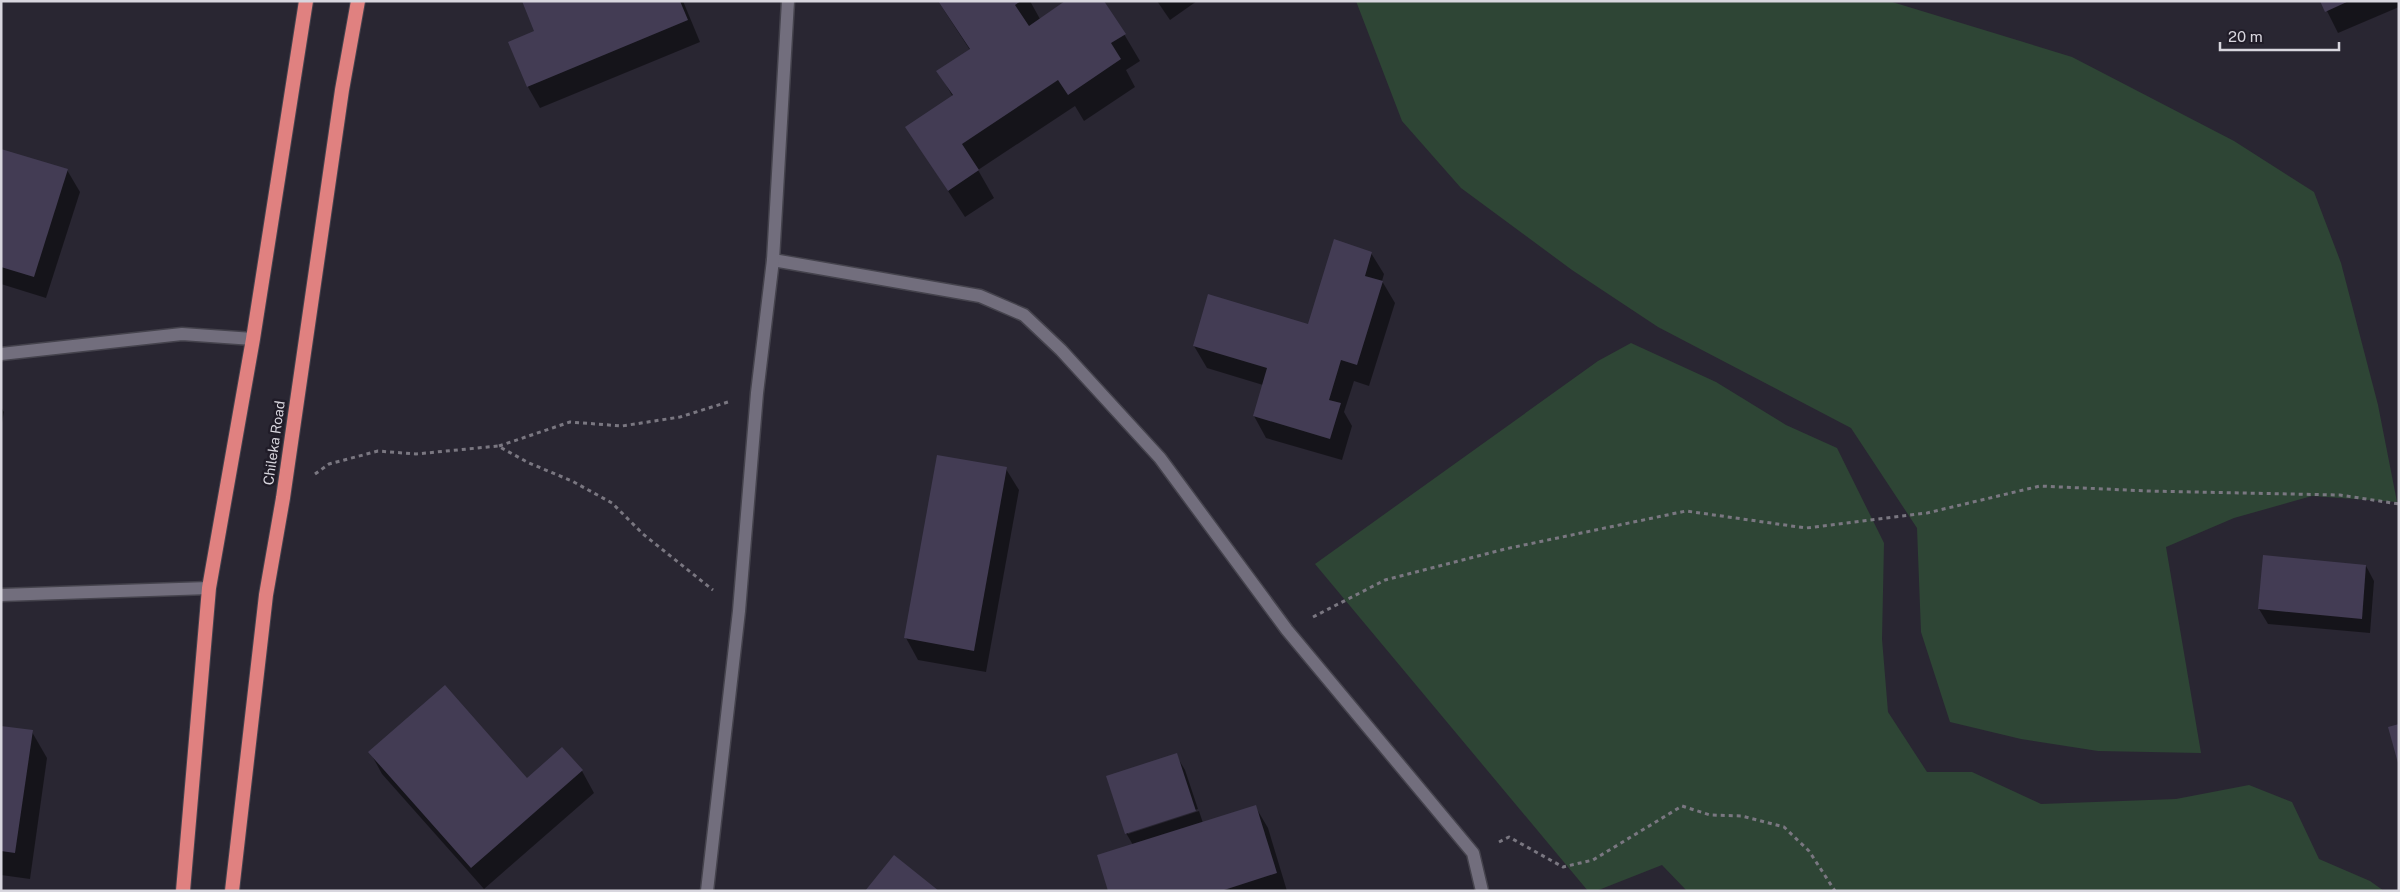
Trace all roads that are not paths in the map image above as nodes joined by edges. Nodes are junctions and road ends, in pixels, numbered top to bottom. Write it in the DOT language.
graph roads {
  1 [pos="306,1"];
  2 [pos="358,1"];
  3 [pos="788,1"];
  4 [pos="773,260"];
  5 [pos="254,339"];
  6 [pos="1,354"];
  7 [pos="209,588"];
  8 [pos="1,595"];
  9 [pos="183,891"];
  10 [pos="232,891"];
  11 [pos="707,891"];
  12 [pos="1482,891"];
  1 -- 5 [label="highway"];
  2 -- 10 [label="highway, Chileka Road"];
  3 -- 4 [label="street"];
  4 -- 11 [label="street"];
  4 -- 12 [label="street"];
  5 -- 6 [label="street"];
  5 -- 7 [label="highway"];
  7 -- 8 [label="street"];
  7 -- 9 [label="highway"];
}
